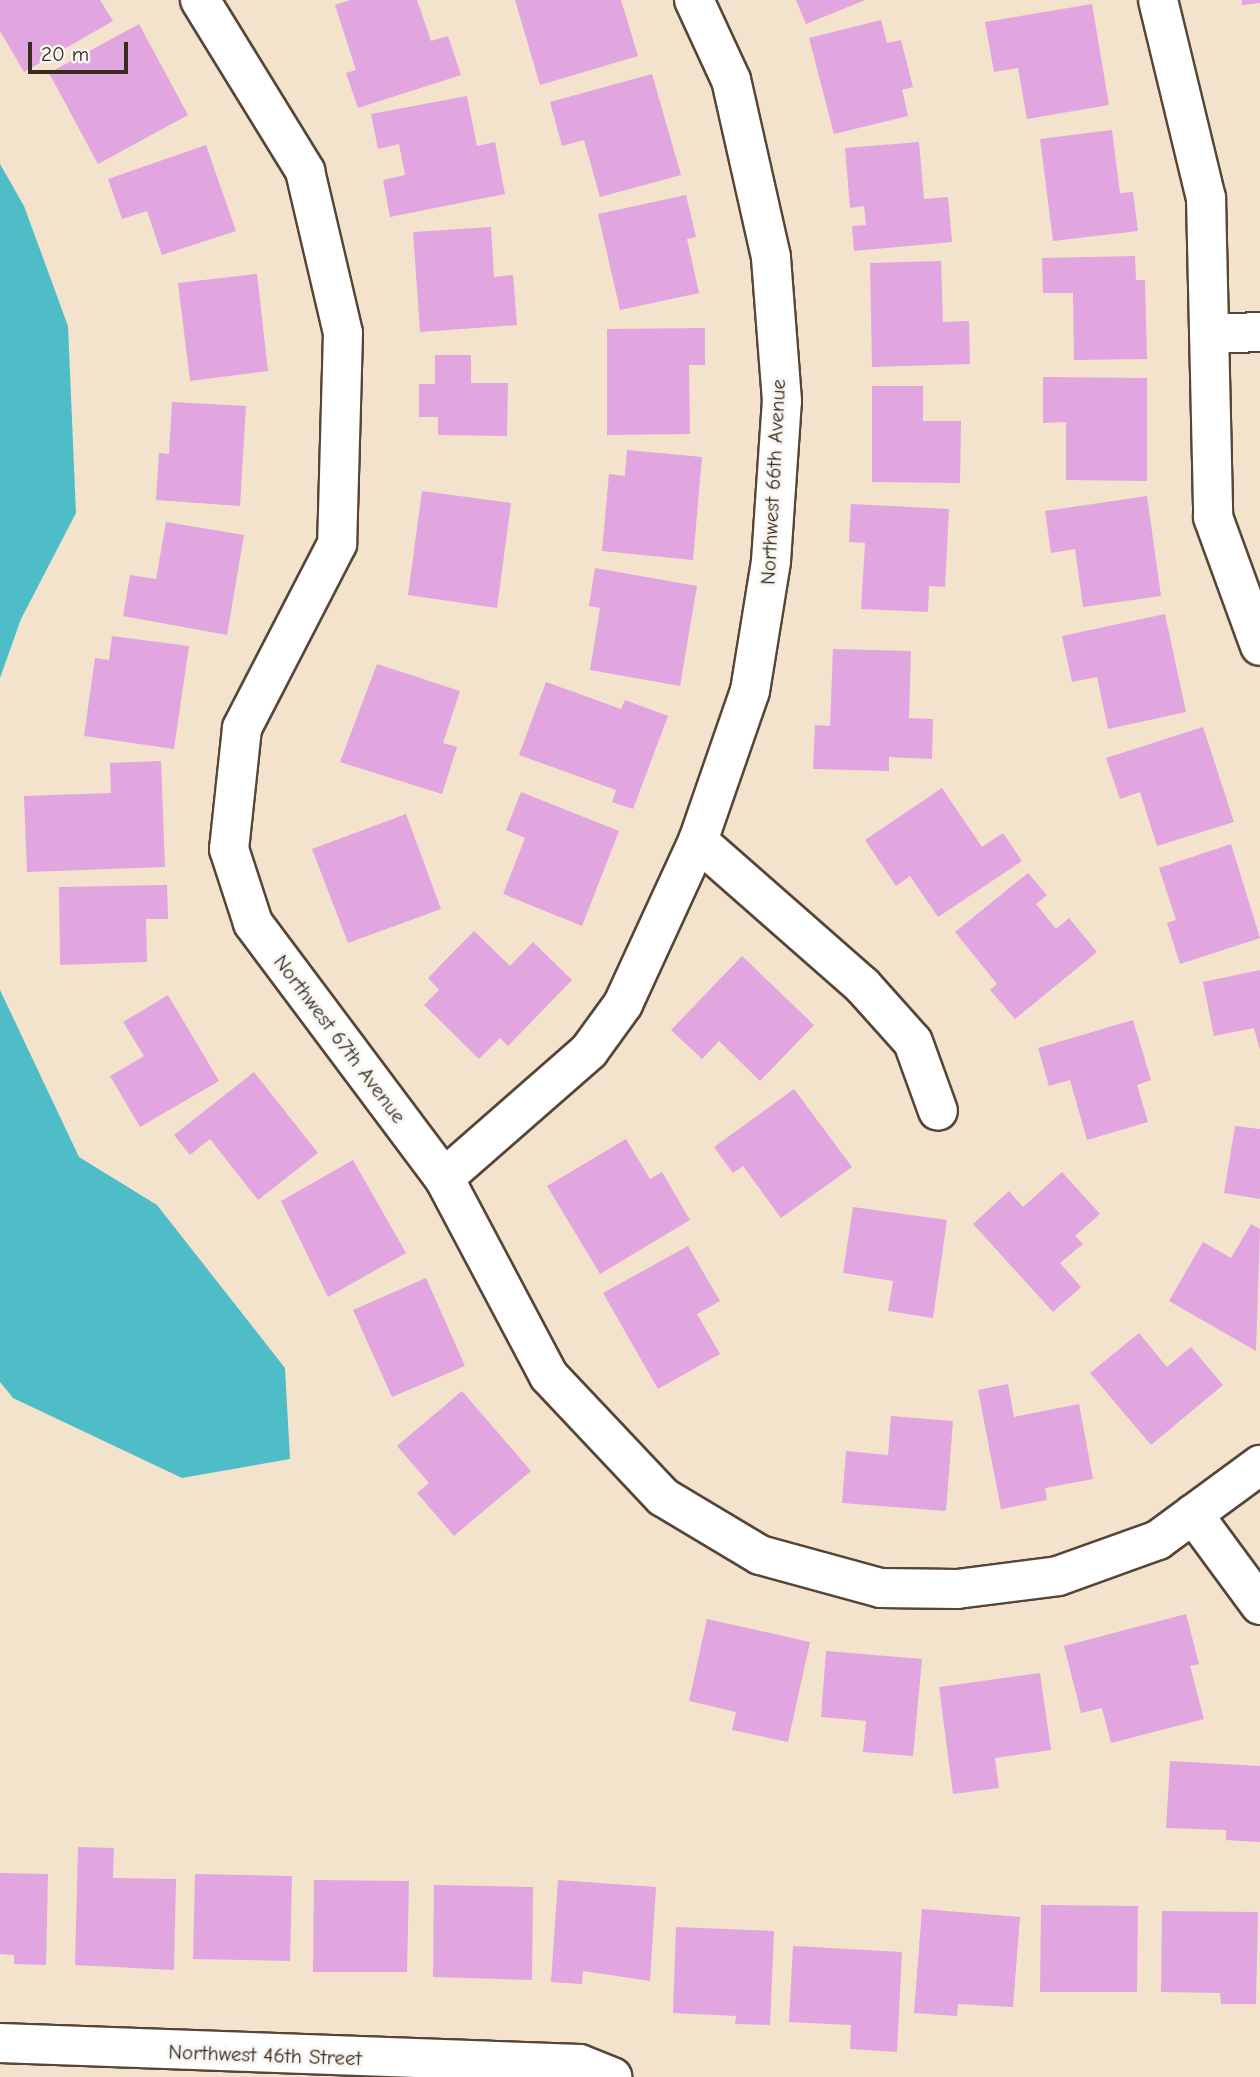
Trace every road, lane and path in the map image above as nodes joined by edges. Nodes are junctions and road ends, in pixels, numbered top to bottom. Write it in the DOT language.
graph roads {
  1 [pos="200,0"];
  2 [pos="694,0"];
  3 [pos="1158,0"];
  4 [pos="1260,331"];
  5 [pos="1209,334"];
  6 [pos="1260,646"];
  7 [pos="698,841"];
  8 [pos="938,1111"];
  9 [pos="444,1178"];
  10 [pos="1260,1465"];
  11 [pos="1193,1514"];
  12 [pos="1260,1605"];
  13 [pos="0,2043"];
  14 [pos="430,2068"];
  15 [pos="612,2077"];
  1 -- 9 [label="street, Northwest 67th Avenue"];
  2 -- 7 [label="street, Northwest 66th Avenue"];
  3 -- 5 [label="street"];
  4 -- 5 [label="street"];
  5 -- 6 [label="street"];
  7 -- 8 [label="street"];
  7 -- 9 [label="street, Northwest 66th Avenue"];
  9 -- 11 [label="street, Northwest 67th Avenue"];
  10 -- 11 [label="street, Northwest 67th Avenue"];
  11 -- 12 [label="street"];
  13 -- 14 [label="street, Northwest 46th Street"];
  14 -- 15 [label="street, Northwest 46th Street"];
}
